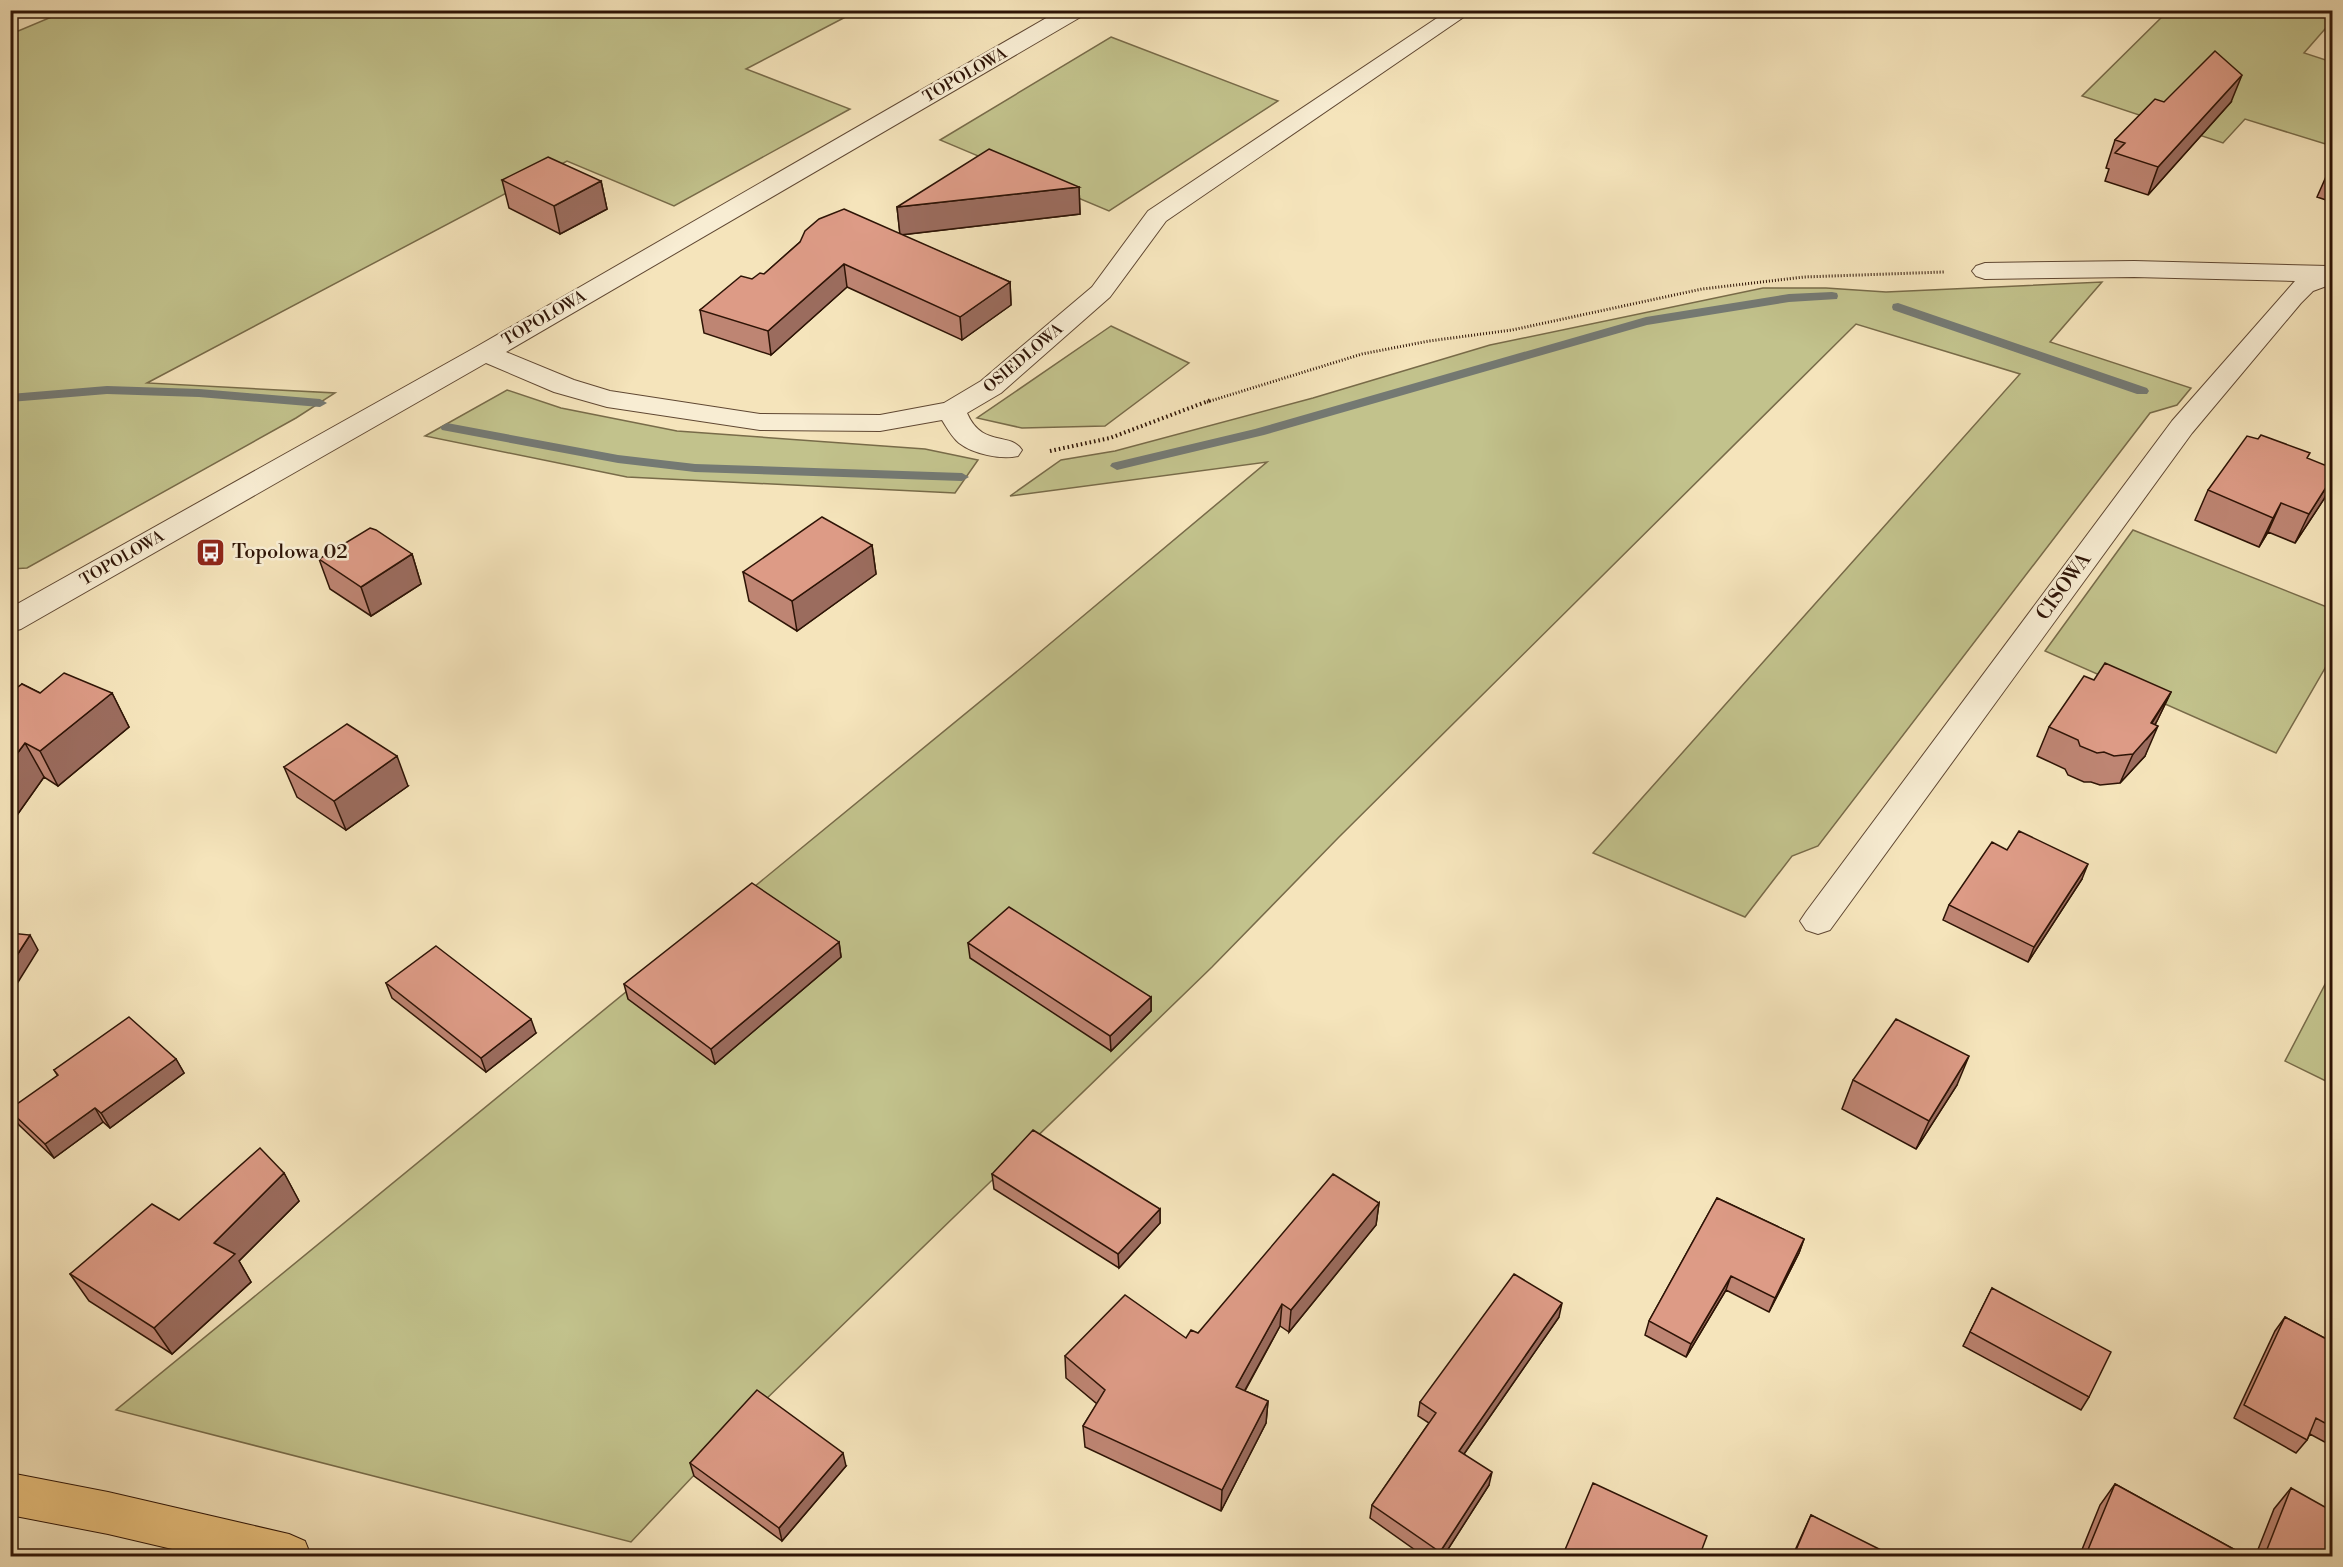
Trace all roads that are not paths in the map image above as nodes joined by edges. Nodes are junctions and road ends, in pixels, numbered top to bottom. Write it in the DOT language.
graph roads {
  1 [pos="1076,10"];
  2 [pos="1464,10"];
  3 [pos="1985,271"];
  4 [pos="2332,275"];
  5 [pos="485,352"];
  6 [pos="952,410"];
  7 [pos="1008,450"];
  8 [pos="10,622"];
  9 [pos="1818,921"];
  10 [pos="10,1494"];
  11 [pos="289,1557"];
  1 -- 5 [label="street, TOPOLOWA"];
  2 -- 6 [label="street, OSIEDLOWA"];
  3 -- 4 [label="street, CISOWA"];
  4 -- 9 [label="street, CISOWA"];
  5 -- 6 [label="street, OSIEDLOWA"];
  5 -- 8 [label="street, TOPOLOWA"];
  6 -- 7 [label="street"];
  10 -- 11 [label="main road"];
}
